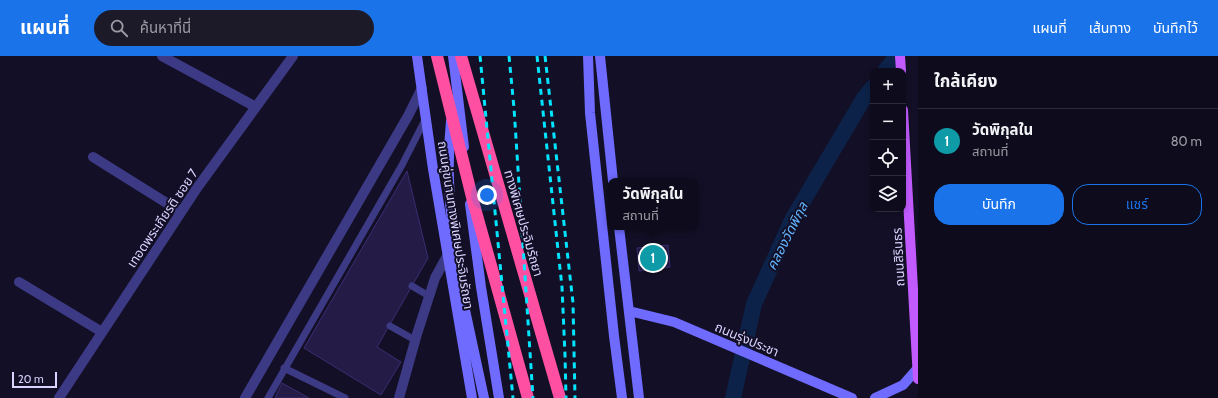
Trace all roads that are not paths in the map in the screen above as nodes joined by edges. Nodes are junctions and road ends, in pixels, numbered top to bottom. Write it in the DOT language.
graph roads {
  1 [pos="162,56"];
  2 [pos="293,56"];
  3 [pos="417,56"];
  4 [pos="437,56"];
  5 [pos="453,56"];
  6 [pos="461,56"];
  7 [pos="588,56"];
  8 [pos="600,56"];
  9 [pos="900,56"];
  10 [pos="901,68"];
  11 [pos="456,76"];
  12 [pos="422,88"];
  13 [pos="256,107"];
  14 [pos="426,118"];
  15 [pos="905,140"];
  16 [pos="93,157"];
  17 [pos="433,169"];
  18 [pos="613,178"];
  19 [pos="181,212"];
  20 [pos="619,230"];
  21 [pos="447,256"];
  22 [pos="19,282"];
  23 [pos="460,284"];
  24 [pos="412,286"];
  25 [pos="429,296"];
  26 [pos="629,311"];
  27 [pos="390,326"];
  28 [pos="102,332"];
  29 [pos="415,340"];
  30 [pos="284,368"];
  31 [pos="918,374"];
  32 [pos="59,398"];
  33 [pos="245,398"];
  34 [pos="268,398"];
  35 [pos="345,398"];
  36 [pos="398,398"];
  37 [pos="472,398"];
  38 [pos="484,398"];
  39 [pos="500,398"];
  40 [pos="528,398"];
  41 [pos="560,398"];
  42 [pos="622,398"];
  43 [pos="639,398"];
  44 [pos="852,398"];
  45 [pos="875,398"];
  1 -- 13 [label="street"];
  2 -- 13 [label="street, เทอดพระเกียรติ ซอย 7"];
  3 -- 12 [label="main road, ถนนคู่ขนานทางพิเศษประจิมรัถยา"];
  4 -- 40 [label="highway"];
  5 -- 11 [label="main road"];
  6 -- 41 [label="highway, ทางพิเศษประจิมรัถยา"];
  7 -- 42 [label="main road"];
  8 -- 18 [label="main road"];
  9 -- 10 [label="main road"];
  11 -- 23 [label="main road"];
  11 -- 39 [label="main road"];
  12 -- 14 [label="main road, ถนนคู่ขนานทางพิเศษประจิมรัถยา"];
  12 -- 33 [label="street"];
  13 -- 19 [label="street, เทอดพระเกียรติ ซอย 7"];
  14 -- 17 [label="main road, ถนนคู่ขนานทางพิเศษประจิมรัถยา"];
  14 -- 30 [label="lane"];
  15 -- 31 [label="main road, ถนนสิรินธร"];
  16 -- 19 [label="street"];
  17 -- 21 [label="main road, ถนนคู่ขนานทางพิเศษประจิมรัถยา"];
  17 -- 23 [label="main road"];
  19 -- 28 [label="street, เทอดพระเกียรติ ซอย 7"];
  20 -- 26 [label="main road"];
  21 -- 25 [label="street"];
  21 -- 37 [label="main road, ถนนคู่ขนานทางพิเศษประจิมรัถยา"];
  22 -- 28 [label="street"];
  23 -- 38 [label="main road"];
  24 -- 25 [label="lane"];
  25 -- 29 [label="street"];
  26 -- 43 [label="main road"];
  26 -- 44 [label="main road, ถนนรุ่งประชา"];
  27 -- 29 [label="lane"];
  28 -- 32 [label="street, เทอดพระเกียรติ ซอย 7"];
  29 -- 36 [label="street"];
  30 -- 34 [label="lane"];
  30 -- 35 [label="lane"];
  31 -- 45 [label="main road"];
}
